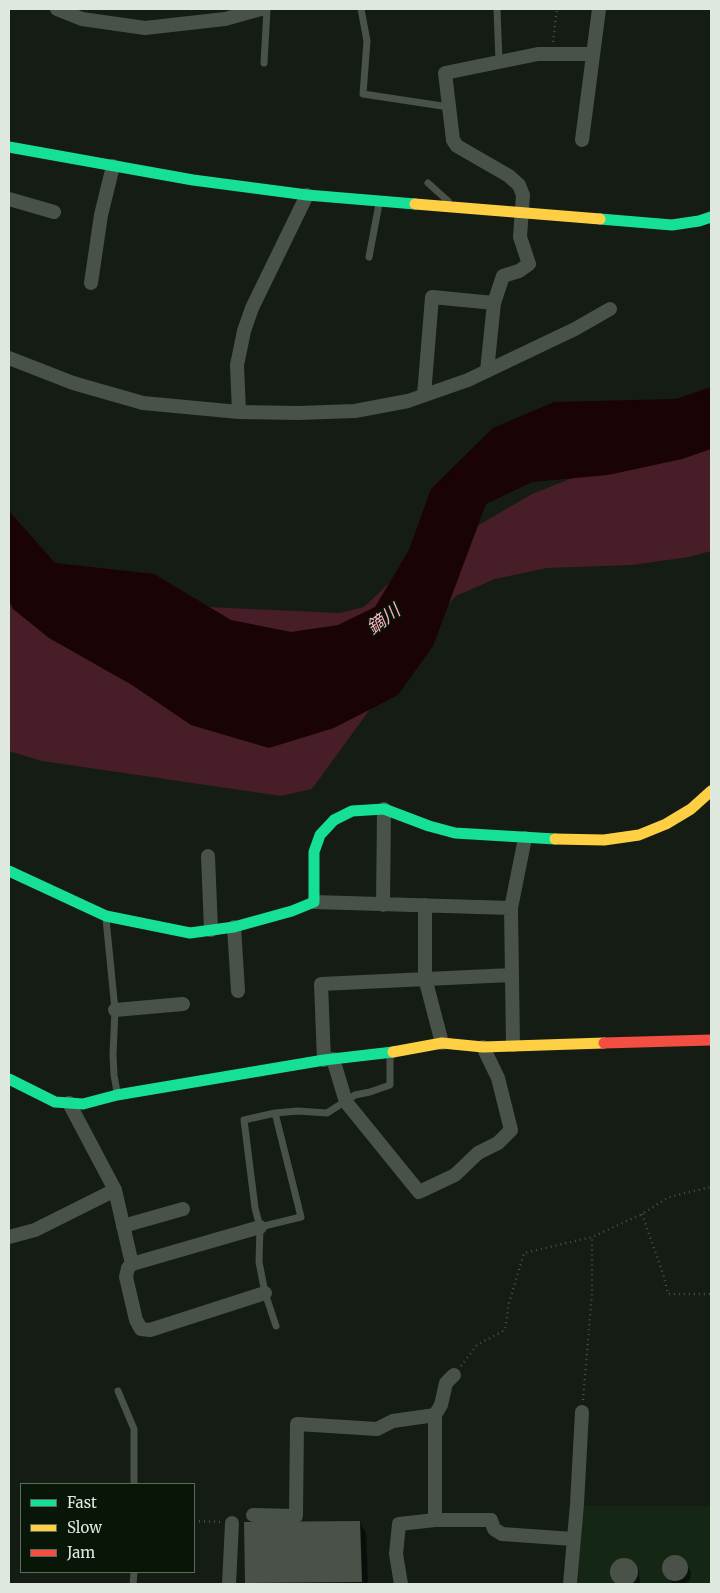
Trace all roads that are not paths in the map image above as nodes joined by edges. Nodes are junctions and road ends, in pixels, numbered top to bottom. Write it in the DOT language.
graph roads {
  1 [pos="57,9"];
  2 [pos="261,9"];
  3 [pos="267,9"];
  4 [pos="360,9"];
  5 [pos="497,9"];
  6 [pos="599,9"];
  7 [pos="593,54"];
  8 [pos="499,61"];
  9 [pos="264,63"];
  10 [pos="450,107"];
  11 [pos="582,140"];
  12 [pos="9,147"];
  13 [pos="113,166"];
  14 [pos="428,183"];
  15 [pos="307,195"];
  16 [pos="9,199"];
  17 [pos="380,201"];
  18 [pos="454,207"];
  19 [pos="54,212"];
  20 [pos="522,212"];
  21 [pos="711,217"];
  22 [pos="369,257"];
  23 [pos="91,283"];
  24 [pos="494,303"];
  25 [pos="610,309"];
  26 [pos="9,358"];
  27 [pos="487,371"];
  28 [pos="424,395"];
  29 [pos="239,412"];
  30 [pos="711,791"];
  31 [pos="384,809"];
  32 [pos="525,838"];
  33 [pos="208,856"];
  34 [pos="9,871"];
  35 [pos="314,902"];
  36 [pos="383,905"];
  37 [pos="425,905"];
  38 [pos="511,908"];
  39 [pos="106,916"];
  40 [pos="234,927"];
  41 [pos="211,930"];
  42 [pos="511,975"];
  43 [pos="425,978"];
  44 [pos="238,992"];
  45 [pos="183,1004"];
  46 [pos="114,1010"];
  47 [pos="711,1040"];
  48 [pos="442,1043"];
  49 [pos="513,1045"];
  50 [pos="483,1048"];
  51 [pos="390,1053"];
  52 [pos="328,1060"];
  53 [pos="9,1079"];
  54 [pos="117,1095"];
  55 [pos="346,1102"];
  56 [pos="69,1103"];
  57 [pos="275,1113"];
  58 [pos="115,1190"];
  59 [pos="183,1209"];
  60 [pos="123,1226"];
  61 [pos="260,1227"];
  62 [pos="9,1237"];
  63 [pos="132,1264"];
  64 [pos="265,1293"];
  65 [pos="276,1326"];
  66 [pos="454,1375"];
  67 [pos="118,1391"];
  68 [pos="582,1412"];
  69 [pos="435,1416"];
  70 [pos="134,1483"];
  71 [pos="253,1515"];
  72 [pos="434,1520"];
  73 [pos="232,1523"];
  74 [pos="573,1539"];
  75 [pos="229,1584"];
  76 [pos="401,1584"];
  77 [pos="570,1584"];
  1 -- 2 [label="street"];
  3 -- 9 [label="lane"];
  4 -- 10 [label="lane"];
  5 -- 8 [label="lane"];
  6 -- 7 [label="street"];
  7 -- 8 [label="street"];
  7 -- 11 [label="street"];
  8 -- 10 [label="street"];
  10 -- 20 [label="street"];
  12 -- 13 [label="street"];
  13 -- 15 [label="street"];
  13 -- 23 [label="street"];
  14 -- 18 [label="lane"];
  15 -- 17 [label="street"];
  15 -- 29 [label="street"];
  16 -- 19 [label="street"];
  17 -- 18 [label="street"];
  17 -- 22 [label="lane"];
  18 -- 20 [label="street"];
  20 -- 21 [label="street"];
  20 -- 24 [label="street"];
  24 -- 27 [label="street"];
  24 -- 28 [label="street"];
  25 -- 27 [label="street"];
  26 -- 29 [label="street"];
  27 -- 28 [label="street"];
  28 -- 29 [label="street"];
  30 -- 32 [label="street"];
  31 -- 32 [label="street"];
  31 -- 35 [label="street"];
  31 -- 36 [label="street"];
  32 -- 38 [label="street"];
  33 -- 41 [label="street"];
  34 -- 39 [label="street"];
  35 -- 36 [label="street"];
  35 -- 40 [label="street"];
  36 -- 37 [label="street"];
  37 -- 38 [label="street"];
  37 -- 43 [label="street"];
  38 -- 42 [label="street"];
  39 -- 41 [label="street"];
  39 -- 46 [label="lane"];
  40 -- 41 [label="street"];
  40 -- 44 [label="street"];
  42 -- 43 [label="street"];
  42 -- 49 [label="street"];
  43 -- 48 [label="street"];
  43 -- 52 [label="street"];
  45 -- 46 [label="street"];
  46 -- 54 [label="lane"];
  47 -- 49 [label="street"];
  48 -- 50 [label="street"];
  48 -- 51 [label="street"];
  49 -- 50 [label="street"];
  50 -- 55 [label="street"];
  51 -- 52 [label="street"];
  51 -- 55 [label="lane"];
  52 -- 54 [label="street"];
  52 -- 55 [label="street"];
  53 -- 56 [label="street"];
  54 -- 56 [label="street"];
  55 -- 57 [label="lane"];
  56 -- 58 [label="street"];
  57 -- 61 [label="lane"];
  57 -- 61 [label="lane"];
  58 -- 60 [label="street"];
  58 -- 62 [label="street"];
  59 -- 60 [label="street"];
  60 -- 63 [label="street"];
  61 -- 63 [label="street"];
  61 -- 64 [label="lane"];
  63 -- 64 [label="street"];
  64 -- 65 [label="lane"];
  66 -- 69 [label="street"];
  67 -- 70 [label="lane"];
  68 -- 74 [label="street"];
  69 -- 71 [label="street"];
  69 -- 72 [label="street"];
  72 -- 74 [label="street"];
  72 -- 76 [label="street"];
  73 -- 75 [label="street"];
  74 -- 77 [label="street"];
}
